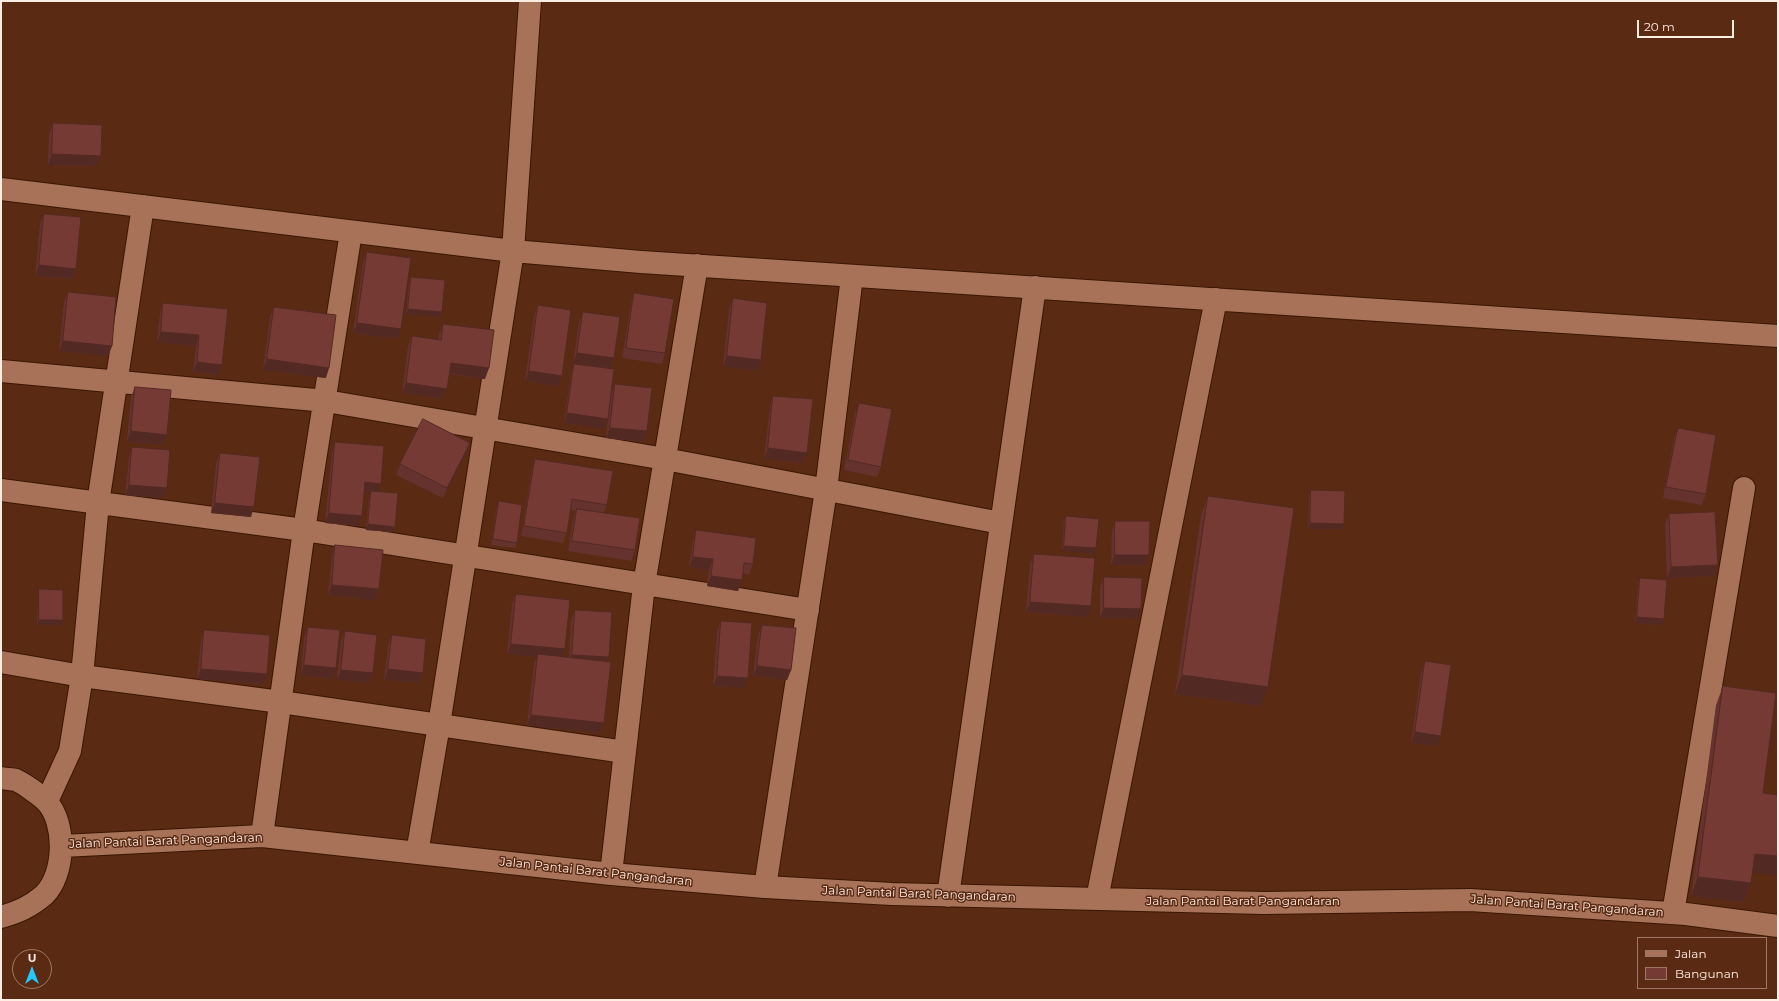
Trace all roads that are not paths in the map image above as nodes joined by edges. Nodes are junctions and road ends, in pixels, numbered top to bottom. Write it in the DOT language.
graph roads {
  1 [pos="530,1"];
  2 [pos="1,189"];
  3 [pos="143,206"];
  4 [pos="351,232"];
  5 [pos="513,251"];
  6 [pos="697,266"];
  7 [pos="852,276"];
  8 [pos="1035,287"];
  9 [pos="1216,299"];
  10 [pos="1778,336"];
  11 [pos="1,371"];
  12 [pos="116,381"];
  13 [pos="326,400"];
  14 [pos="485,429"];
  15 [pos="665,459"];
  16 [pos="1744,488"];
  17 [pos="1,490"];
  18 [pos="826,490"];
  19 [pos="98,503"];
  20 [pos="1001,523"];
  21 [pos="304,530"];
  22 [pos="466,556"];
  23 [pos="644,585"];
  24 [pos="808,610"];
  25 [pos="1,662"];
  26 [pos="82,676"];
  27 [pos="281,702"];
  28 [pos="439,725"];
  29 [pos="625,752"];
  30 [pos="1,778"];
  31 [pos="47,801"];
  32 [pos="262,836"];
  33 [pos="62,846"];
  34 [pos="417,853"];
  35 [pos="611,874"];
  36 [pos="766,887"];
  37 [pos="948,896"];
  38 [pos="1097,899"];
  39 [pos="1673,914"];
  40 [pos="1,917"];
  41 [pos="1778,926"];
  1 -- 5 [label="street"];
  2 -- 3 [label="street"];
  3 -- 4 [label="street"];
  3 -- 12 [label="street"];
  4 -- 5 [label="street"];
  4 -- 13 [label="street"];
  5 -- 6 [label="street"];
  5 -- 14 [label="street"];
  6 -- 7 [label="street"];
  6 -- 15 [label="street"];
  7 -- 8 [label="street"];
  7 -- 18 [label="street"];
  8 -- 9 [label="street"];
  8 -- 20 [label="street"];
  9 -- 10 [label="street"];
  9 -- 38 [label="street"];
  11 -- 12 [label="street"];
  12 -- 13 [label="street"];
  12 -- 19 [label="street"];
  13 -- 14 [label="street"];
  13 -- 21 [label="street"];
  14 -- 15 [label="street"];
  14 -- 22 [label="street"];
  15 -- 18 [label="street"];
  15 -- 23 [label="street"];
  16 -- 39 [label="street"];
  17 -- 19 [label="street"];
  18 -- 20 [label="street"];
  18 -- 24 [label="street"];
  19 -- 21 [label="street"];
  19 -- 26 [label="street"];
  20 -- 37 [label="street"];
  21 -- 22 [label="street"];
  21 -- 27 [label="street"];
  22 -- 23 [label="street"];
  22 -- 28 [label="street"];
  23 -- 24 [label="street"];
  23 -- 29 [label="street"];
  24 -- 36 [label="street"];
  25 -- 26 [label="street"];
  26 -- 27 [label="street"];
  26 -- 31 [label="street"];
  27 -- 28 [label="street"];
  27 -- 32 [label="street"];
  28 -- 29 [label="street"];
  28 -- 34 [label="street"];
  29 -- 35 [label="street"];
  30 -- 31 [label="street"];
  31 -- 33 [label="street"];
  32 -- 33 [label="street, Jalan Pantai Barat Pangandaran"];
  32 -- 34 [label="street, Jalan Pantai Barat Pangandaran"];
  33 -- 40 [label="street"];
  34 -- 35 [label="street, Jalan Pantai Barat Pangandaran"];
  35 -- 36 [label="street, Jalan Pantai Barat Pangandaran"];
  36 -- 37 [label="street, Jalan Pantai Barat Pangandaran"];
  37 -- 38 [label="street, Jalan Pantai Barat Pangandaran"];
  38 -- 39 [label="street, Jalan Pantai Barat Pangandaran"];
  39 -- 41 [label="street, Jalan Pantai Barat Pangandaran"];
}
